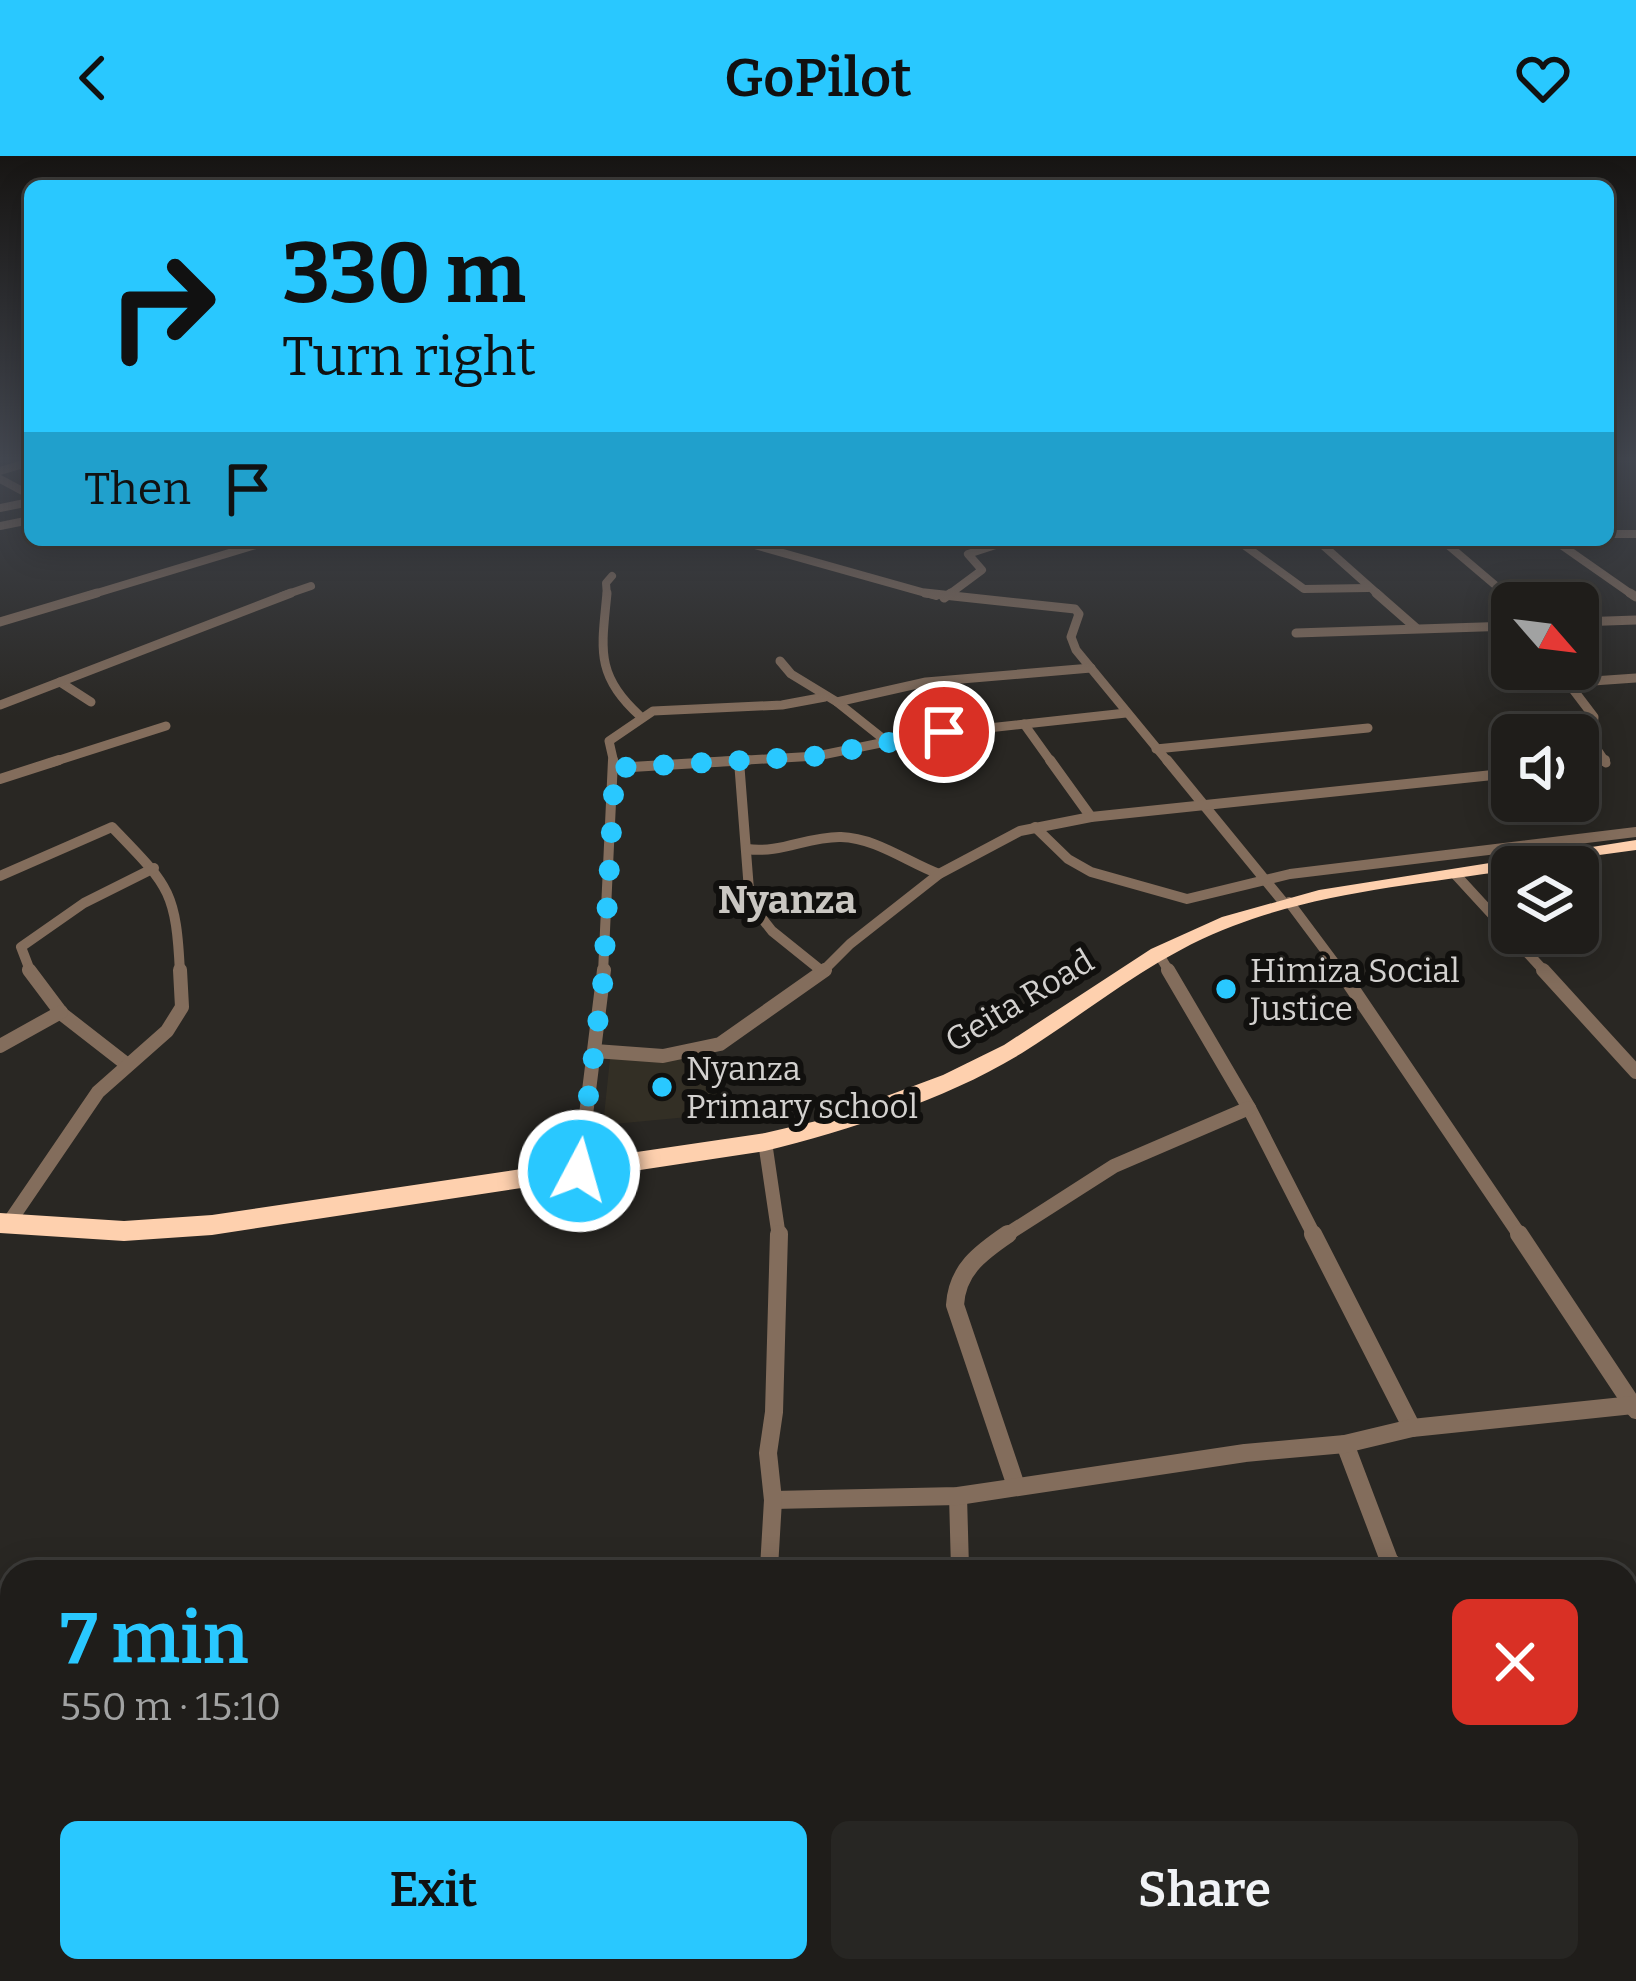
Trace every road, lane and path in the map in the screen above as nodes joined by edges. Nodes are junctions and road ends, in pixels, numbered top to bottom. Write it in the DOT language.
graph roads {
  1 [pos="253,546"];
  2 [pos="759,546"];
  3 [pos="991,546"];
  4 [pos="1245,546"];
  5 [pos="1324,546"];
  6 [pos="1449,546"];
  7 [pos="1563,546"];
  8 [pos="612,576"];
  9 [pos="1492,582"];
  10 [pos="311,586"];
  11 [pos="1368,588"];
  12 [pos="1636,597"];
  13 [pos="944,598"];
  14 [pos="1636,620"];
  15 [pos="1599,621"];
  16 [pos="0,622"];
  17 [pos="1491,626"];
  18 [pos="1416,628"];
  19 [pos="1296,633"];
  20 [pos="780,661"];
  21 [pos="1091,668"];
  22 [pos="1636,678"];
  23 [pos="60,682"];
  24 [pos="831,699"];
  25 [pos="91,702"];
  26 [pos="0,705"];
  27 [pos="1126,713"];
  28 [pos="1592,714"];
  29 [pos="640,716"];
  30 [pos="1024,724"];
  31 [pos="166,726"];
  32 [pos="1368,728"];
  33 [pos="886,741"];
  34 [pos="1156,749"];
  35 [pos="739,760"];
  36 [pos="615,768"];
  37 [pos="1491,775"];
  38 [pos="0,779"];
  39 [pos="1204,805"];
  40 [pos="1091,817"];
  41 [pos="1035,827"];
  42 [pos="1636,832"];
  43 [pos="1636,845"];
  44 [pos="747,849"];
  45 [pos="154,868"];
  46 [pos="940,874"];
  47 [pos="1455,874"];
  48 [pos="0,876"];
  49 [pos="1264,879"];
  50 [pos="1287,902"];
  51 [pos="1158,953"];
  52 [pos="824,972"];
  53 [pos="61,1012"];
  54 [pos="0,1046"];
  55 [pos="595,1052"];
  56 [pos="125,1064"];
  57 [pos="1636,1072"];
  58 [pos="1249,1108"];
  59 [pos="765,1142"];
  60 [pos="579,1171"];
  61 [pos="4,1224"];
  62 [pos="1634,1407"];
  63 [pos="1412,1428"];
  64 [pos="1345,1444"];
  65 [pos="1016,1486"];
  66 [pos="958,1496"];
  67 [pos="773,1500"];
  68 [pos="770,1560"];
  69 [pos="960,1560"];
  70 [pos="1389,1560"];
  1 -- 16 [label="street"];
  2 -- 13 [label="street"];
  3 -- 13 [label="street"];
  4 -- 11 [label="street"];
  5 -- 11 [label="street"];
  6 -- 9 [label="street"];
  7 -- 12 [label="street"];
  8 -- 29 [label="street"];
  10 -- 23 [label="street"];
  11 -- 18 [label="street"];
  13 -- 21 [label="street"];
  14 -- 15 [label="street"];
  17 -- 18 [label="street"];
  18 -- 19 [label="street"];
  20 -- 24 [label="street"];
  21 -- 24 [label="street"];
  21 -- 27 [label="street"];
  22 -- 28 [label="street"];
  23 -- 25 [label="street"];
  23 -- 26 [label="street"];
  24 -- 29 [label="street"];
  24 -- 33 [label="street"];
  27 -- 30 [label="street"];
  27 -- 34 [label="street"];
  29 -- 36 [label="street"];
  30 -- 33 [label="street"];
  30 -- 40 [label="street"];
  31 -- 38 [label="street"];
  32 -- 34 [label="street"];
  33 -- 35 [label="street"];
  34 -- 39 [label="street"];
  35 -- 36 [label="street"];
  35 -- 44 [label="street"];
  36 -- 55 [label="street"];
  37 -- 39 [label="street"];
  39 -- 40 [label="street"];
  39 -- 49 [label="street"];
  40 -- 41 [label="street"];
  41 -- 46 [label="street"];
  41 -- 49 [label="street"];
  42 -- 49 [label="street"];
  43 -- 47 [label="highway, Geita Road"];
  44 -- 46 [label="street"];
  44 -- 52 [label="street"];
  45 -- 48 [label="street"];
  45 -- 53 [label="street"];
  45 -- 56 [label="street"];
  46 -- 52 [label="street"];
  47 -- 50 [label="highway, Geita Road"];
  47 -- 57 [label="street"];
  49 -- 50 [label="street"];
  50 -- 51 [label="highway, Geita Road"];
  50 -- 62 [label="street"];
  51 -- 58 [label="street"];
  51 -- 59 [label="highway, Geita Road"];
  52 -- 55 [label="street"];
  53 -- 54 [label="street"];
  53 -- 56 [label="street"];
  55 -- 60 [label="street"];
  56 -- 61 [label="street"];
  58 -- 63 [label="street"];
  58 -- 65 [label="street"];
  59 -- 60 [label="highway, Geita Road"];
  59 -- 67 [label="street"];
  60 -- 61 [label="highway, Geita Road"];
  62 -- 63 [label="street"];
  63 -- 64 [label="street"];
  64 -- 65 [label="street"];
  64 -- 70 [label="street"];
  65 -- 66 [label="street"];
  66 -- 67 [label="street"];
  66 -- 69 [label="street"];
  67 -- 68 [label="street"];
}
